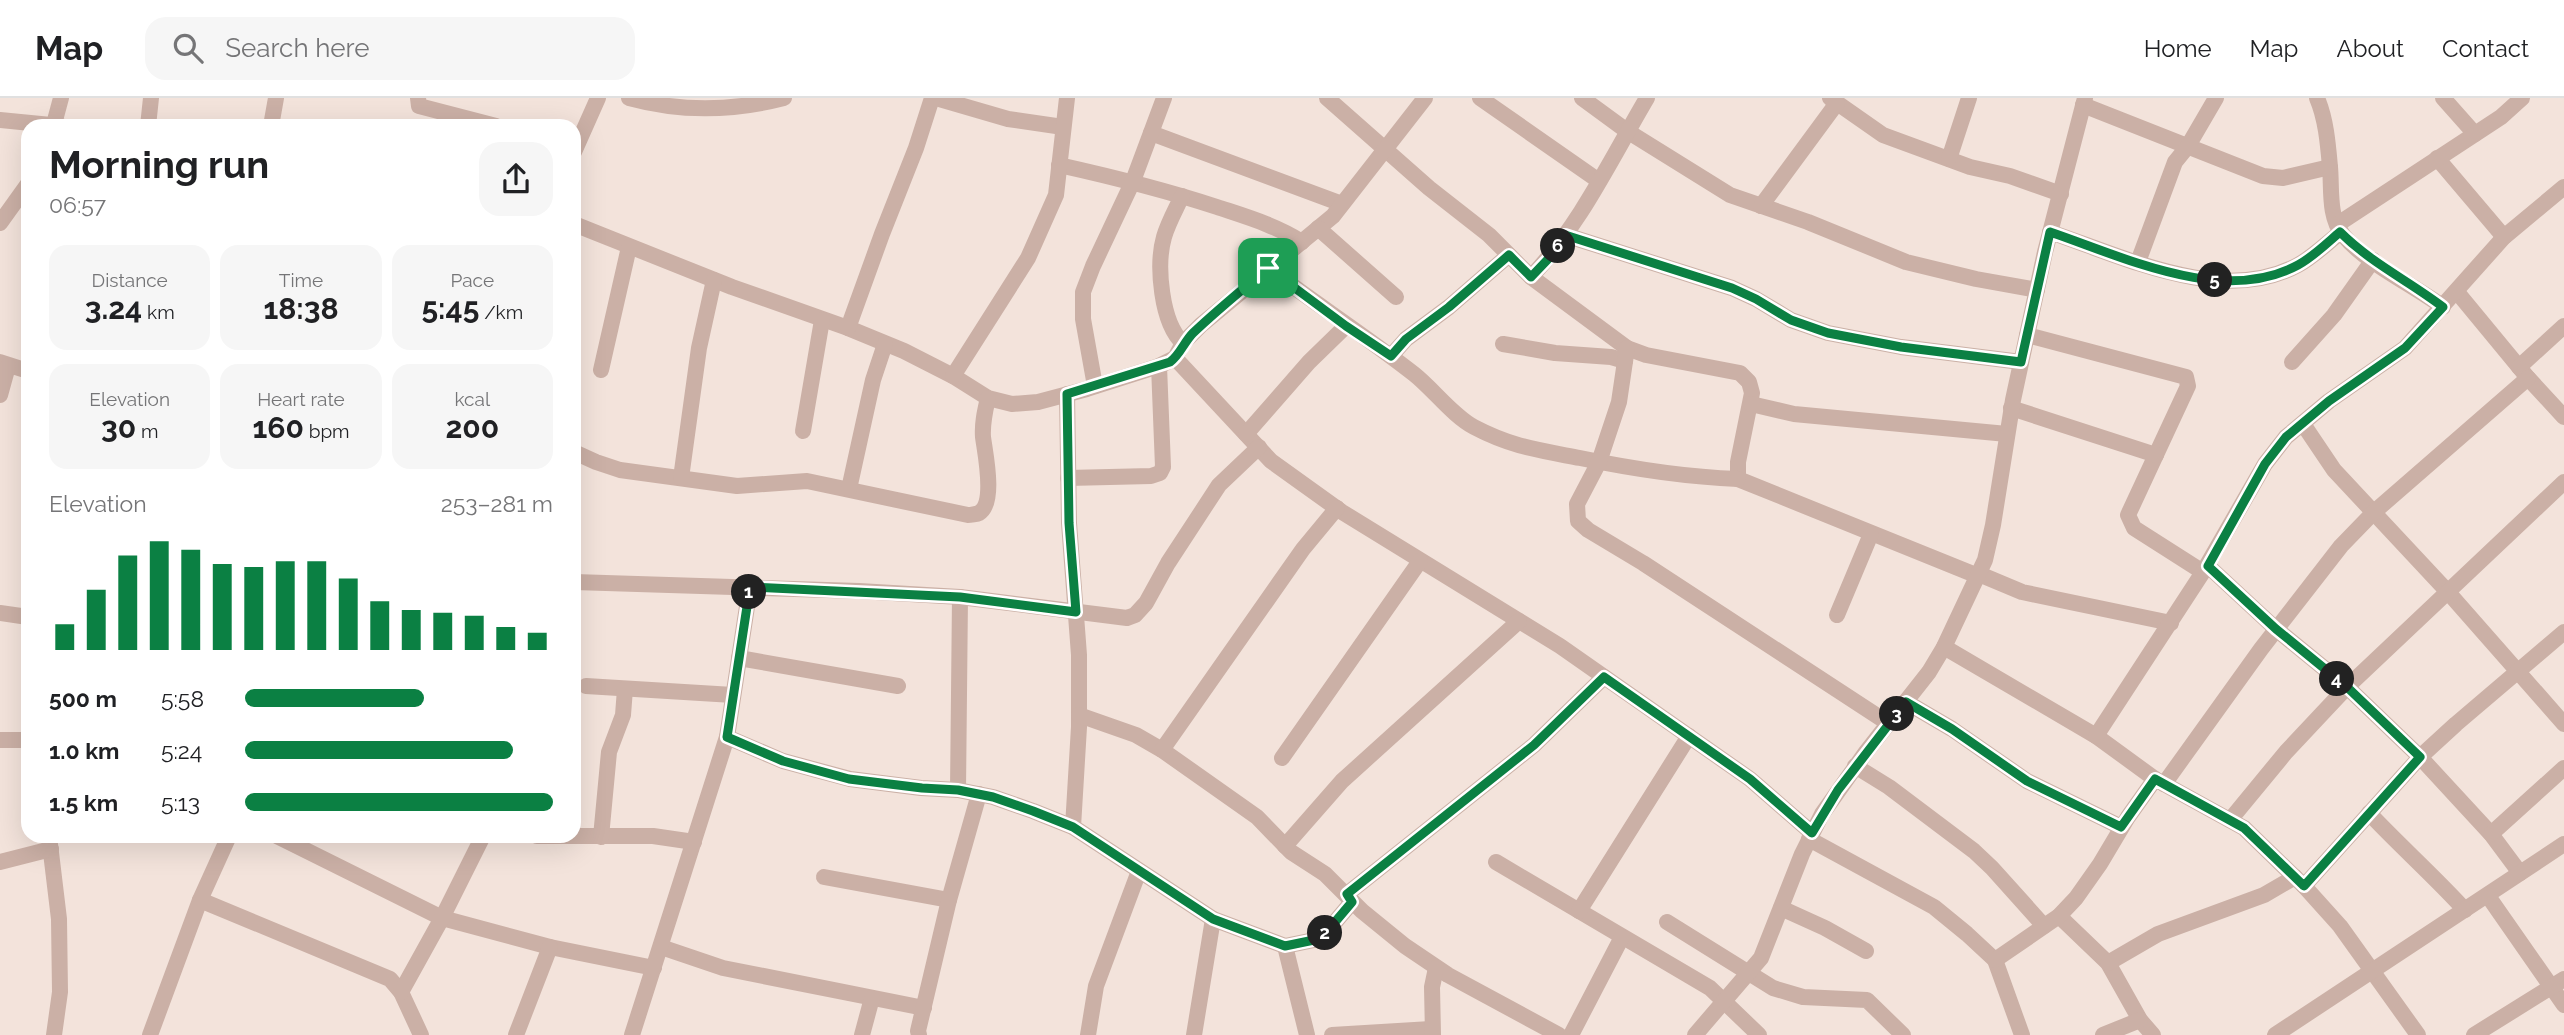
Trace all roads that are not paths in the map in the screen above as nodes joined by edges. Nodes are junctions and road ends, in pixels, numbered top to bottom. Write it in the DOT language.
graph roads {
  1 [pos="61,98"];
  2 [pos="151,98"];
  3 [pos="276,98"];
  4 [pos="418,98"];
  5 [pos="598,98"];
  6 [pos="629,98"];
  7 [pos="784,98"];
  8 [pos="934,98"];
  9 [pos="1068,98"];
  10 [pos="1164,98"];
  11 [pos="1327,98"];
  12 [pos="1425,98"];
  13 [pos="1480,98"];
  14 [pos="1582,98"];
  15 [pos="1647,98"];
  16 [pos="1969,98"];
  17 [pos="2216,98"];
  18 [pos="2317,98"];
  19 [pos="2442,98"];
  20 [pos="2522,98"];
  21 [pos="1833,100"];
  22 [pos="2084,101"];
  23 [pos="59,119"];
  24 [pos="149,119"];
  25 [pos="272,119"];
  26 [pos="469,119"];
  27 [pos="0,120"];
  28 [pos="21,122"];
  29 [pos="1063,127"];
  30 [pos="1627,131"];
  31 [pos="1151,133"];
  32 [pos="2475,134"];
  33 [pos="581,136"];
  34 [pos="2188,146"];
  35 [pos="1386,149"];
  36 [pos="2437,158"];
  37 [pos="1949,159"];
  38 [pos="1059,165"];
  39 [pos="2330,167"];
  40 [pos="1133,181"];
  41 [pos="1599,181"];
  42 [pos="2564,187"];
  43 [pos="21,194"];
  44 [pos="2061,194"];
  45 [pos="1182,196"];
  46 [pos="1342,204"];
  47 [pos="1761,206"];
  48 [pos="0,223"];
  49 [pos="581,227"];
  50 [pos="1318,228"];
  51 [pos="2339,228"];
  52 [pos="2050,232"];
  53 [pos="1565,235"];
  54 [pos="2504,237"];
  55 [pos="1302,242"];
  56 [pos="629,247"];
  57 [pos="1509,255"];
  58 [pos="2373,260"];
  59 [pos="2138,262"];
  60 [pos="1268,268"];
  61 [pos="1531,277"];
  62 [pos="715,280"];
  63 [pos="2037,290"];
  64 [pos="2456,292"];
  65 [pos="1396,297"];
  66 [pos="2443,307"];
  67 [pos="822,320"];
  68 [pos="1346,326"];
  69 [pos="2564,326"];
  70 [pos="848,328"];
  71 [pos="2027,335"];
  72 [pos="1183,343"];
  73 [pos="885,344"];
  74 [pos="1503,344"];
  75 [pos="1626,354"];
  76 [pos="1391,356"];
  77 [pos="1175,358"];
  78 [pos="2021,362"];
  79 [pos="2292,362"];
  80 [pos="4,364"];
  81 [pos="1159,366"];
  82 [pos="21,369"];
  83 [pos="601,370"];
  84 [pos="2523,372"];
  85 [pos="953,376"];
  86 [pos="1095,386"];
  87 [pos="1067,394"];
  88 [pos="0,396"];
  89 [pos="988,398"];
  90 [pos="1751,404"];
  91 [pos="2011,408"];
  92 [pos="2564,417"];
  93 [pos="2303,424"];
  94 [pos="803,431"];
  95 [pos="1246,434"];
  96 [pos="2007,434"];
  97 [pos="1259,447"];
  98 [pos="581,455"];
  99 [pos="2156,455"];
  100 [pos="1599,462"];
  101 [pos="681,478"];
  102 [pos="1068,478"];
  103 [pos="1738,479"];
  104 [pos="2564,482"];
  105 [pos="849,489"];
  106 [pos="1337,508"];
  107 [pos="2374,512"];
  108 [pos="1871,534"];
  109 [pos="1420,561"];
  110 [pos="2206,569"];
  111 [pos="1978,575"];
  112 [pos="581,582"];
  113 [pos="750,587"];
  114 [pos="2447,590"];
  115 [pos="960,597"];
  116 [pos="1076,612"];
  117 [pos="0,613"];
  118 [pos="1837,615"];
  119 [pos="21,616"];
  120 [pos="1519,621"];
  121 [pos="2171,623"];
  122 [pos="2276,629"];
  123 [pos="2564,632"];
  124 [pos="1944,648"];
  125 [pos="739,658"];
  126 [pos="2519,672"];
  127 [pos="1604,677"];
  128 [pos="898,686"];
  129 [pos="586,687"];
  130 [pos="2347,687"];
  131 [pos="625,690"];
  132 [pos="733,695"];
  133 [pos="1906,702"];
  134 [pos="1079,715"];
  135 [pos="1888,723"];
  136 [pos="2564,724"];
  137 [pos="1689,736"];
  138 [pos="2096,736"];
  139 [pos="727,737"];
  140 [pos="0,740"];
  141 [pos="21,740"];
  142 [pos="1162,750"];
  143 [pos="2420,757"];
  144 [pos="1282,758"];
  145 [pos="1855,766"];
  146 [pos="2564,768"];
  147 [pos="2159,782"];
  148 [pos="958,790"];
  149 [pos="979,794"];
  150 [pos="2369,813"];
  151 [pos="2230,820"];
  152 [pos="1073,827"];
  153 [pos="2121,827"];
  154 [pos="2491,834"];
  155 [pos="1810,836"];
  156 [pos="581,837"];
  157 [pos="601,837"];
  158 [pos="694,842"];
  159 [pos="50,843"];
  160 [pos="226,843"];
  161 [pos="291,843"];
  162 [pos="475,843"];
  163 [pos="2564,844"];
  164 [pos="1285,846"];
  165 [pos="0,862"];
  166 [pos="1496,862"];
  167 [pos="1139,871"];
  168 [pos="2520,873"];
  169 [pos="824,877"];
  170 [pos="2300,881"];
  171 [pos="2488,896"];
  172 [pos="1350,898"];
  173 [pos="200,900"];
  174 [pos="949,900"];
  175 [pos="1781,908"];
  176 [pos="2465,910"];
  177 [pos="1579,911"];
  178 [pos="2059,916"];
  179 [pos="442,918"];
  180 [pos="1213,919"];
  181 [pos="1667,922"];
  182 [pos="2044,926"];
  183 [pos="1622,937"];
  184 [pos="1285,946"];
  185 [pos="550,947"];
  186 [pos="661,947"];
  187 [pos="1866,951"];
  188 [pos="1995,960"];
  189 [pos="2108,963"];
  190 [pos="654,968"];
  191 [pos="1436,968"];
  192 [pos="2371,970"];
  193 [pos="1749,973"];
  194 [pos="2558,983"];
  195 [pos="401,992"];
  196 [pos="872,998"];
  197 [pos="1725,1000"];
  198 [pos="2564,1005"];
  199 [pos="924,1008"];
  200 [pos="2140,1020"];
  201 [pos="1432,1032"];
  202 [pos="54,1035"];
  203 [pos="150,1035"];
  204 [pos="421,1035"];
  205 [pos="516,1035"];
  206 [pos="632,1035"];
  207 [pos="862,1035"];
  208 [pos="919,1035"];
  209 [pos="1088,1035"];
  210 [pos="1194,1035"];
  211 [pos="1307,1035"];
  212 [pos="1332,1035"];
  213 [pos="1559,1035"];
  214 [pos="1570,1035"];
  215 [pos="1695,1035"];
  216 [pos="1759,1035"];
  217 [pos="1903,1035"];
  218 [pos="2022,1035"];
  219 [pos="2103,1035"];
  220 [pos="2153,1035"];
  221 [pos="2275,1035"];
  222 [pos="2418,1035"];
  223 [pos="2474,1035"];
  1 -- 23 [label="street"];
  2 -- 24 [label="street"];
  3 -- 25 [label="street"];
  4 -- 26 [label="street"];
  5 -- 33 [label="street"];
  6 -- 7 [label="street"];
  8 -- 29 [label="street"];
  8 -- 70 [label="street"];
  9 -- 29 [label="street"];
  10 -- 31 [label="street"];
  11 -- 35 [label="street"];
  12 -- 35 [label="street"];
  13 -- 41 [label="street"];
  14 -- 30 [label="street"];
  15 -- 30 [label="street"];
  16 -- 37 [label="street"];
  17 -- 34 [label="street"];
  18 -- 39 [label="street"];
  19 -- 32 [label="street"];
  20 -- 32 [label="street"];
  21 -- 37 [label="street"];
  21 -- 47 [label="street"];
  22 -- 34 [label="street"];
  22 -- 44 [label="street"];
  27 -- 28 [label="street"];
  29 -- 38 [label="street"];
  30 -- 41 [label="street"];
  30 -- 47 [label="street"];
  31 -- 40 [label="street"];
  31 -- 46 [label="street"];
  32 -- 36 [label="street"];
  34 -- 39 [label="street"];
  34 -- 59 [label="street"];
  35 -- 46 [label="street"];
  35 -- 57 [label="street"];
  36 -- 51 [label="street"];
  36 -- 54 [label="street"];
  37 -- 44 [label="street"];
  38 -- 40 [label="street"];
  38 -- 85 [label="street"];
  39 -- 51 [label="street"];
  40 -- 45 [label="street"];
  40 -- 86 [label="street"];
  41 -- 53 [label="street"];
  42 -- 54 [label="street"];
  43 -- 48 [label="street"];
  44 -- 52 [label="street"];
  45 -- 55 [label="street"];
  45 -- 72 [label="street"];
  46 -- 50 [label="street"];
  47 -- 63 [label="street"];
  49 -- 56 [label="street"];
  50 -- 55 [label="street"];
  50 -- 65 [label="street"];
  51 -- 58 [label="street"];
  51 -- 59 [label="street"];
  52 -- 59 [label="street"];
  52 -- 63 [label="street"];
  53 -- 61 [label="street"];
  53 -- 78 [label="street"];
  54 -- 64 [label="street"];
  55 -- 60 [label="street"];
  56 -- 62 [label="street"];
  56 -- 83 [label="street"];
  57 -- 61 [label="street"];
  57 -- 76 [label="street"];
  58 -- 66 [label="street"];
  58 -- 79 [label="street"];
  60 -- 68 [label="street"];
  60 -- 72 [label="street"];
  61 -- 75 [label="street"];
  62 -- 67 [label="street"];
  62 -- 101 [label="street"];
  63 -- 71 [label="street"];
  64 -- 66 [label="street"];
  64 -- 84 [label="street"];
  66 -- 93 [label="street"];
  67 -- 70 [label="street"];
  67 -- 94 [label="street"];
  68 -- 76 [label="street"];
  68 -- 95 [label="street"];
  69 -- 84 [label="street"];
  70 -- 73 [label="street"];
  71 -- 78 [label="street"];
  71 -- 99 [label="street"];
  72 -- 77 [label="street"];
  73 -- 85 [label="street"];
  73 -- 105 [label="street"];
  74 -- 75 [label="street"];
  75 -- 90 [label="street"];
  75 -- 100 [label="street"];
  76 -- 100 [label="street"];
  77 -- 81 [label="street"];
  77 -- 95 [label="street"];
  78 -- 91 [label="street"];
  80 -- 82 [label="street"];
  80 -- 88 [label="street"];
  81 -- 86 [label="street"];
  81 -- 102 [label="street"];
  84 -- 92 [label="street"];
  84 -- 107 [label="street"];
  85 -- 89 [label="street"];
  86 -- 87 [label="street"];
  87 -- 89 [label="street"];
  87 -- 102 [label="street"];
  89 -- 105 [label="street"];
  90 -- 96 [label="street"];
  90 -- 103 [label="street"];
  91 -- 96 [label="street"];
  91 -- 99 [label="street"];
  93 -- 107 [label="street"];
  93 -- 110 [label="street"];
  95 -- 97 [label="street"];
  96 -- 111 [label="street"];
  97 -- 106 [label="street"];
  97 -- 116 [label="street"];
  98 -- 101 [label="street"];
  99 -- 110 [label="street"];
  100 -- 103 [label="street"];
  100 -- 135 [label="street"];
  101 -- 105 [label="street"];
  102 -- 116 [label="street"];
  103 -- 108 [label="street"];
  104 -- 114 [label="street"];
  106 -- 109 [label="street"];
  106 -- 142 [label="street"];
  107 -- 114 [label="street"];
  107 -- 122 [label="street"];
  108 -- 111 [label="street"];
  108 -- 118 [label="street"];
  109 -- 120 [label="street"];
  109 -- 144 [label="street"];
  110 -- 121 [label="street"];
  110 -- 122 [label="street"];
  111 -- 121 [label="street"];
  111 -- 124 [label="street"];
  112 -- 113 [label="street"];
  113 -- 115 [label="street"];
  113 -- 125 [label="street"];
  114 -- 126 [label="street"];
  114 -- 130 [label="street"];
  115 -- 116 [label="street"];
  115 -- 148 [label="street"];
  116 -- 134 [label="street"];
  117 -- 119 [label="street"];
  120 -- 127 [label="street"];
  120 -- 164 [label="street"];
  121 -- 138 [label="street"];
  122 -- 130 [label="street"];
  122 -- 147 [label="street"];
  123 -- 126 [label="street"];
  124 -- 133 [label="street"];
  124 -- 138 [label="street"];
  125 -- 128 [label="street"];
  125 -- 132 [label="street"];
  126 -- 136 [label="street"];
  126 -- 143 [label="street"];
  127 -- 137 [label="street"];
  127 -- 172 [label="street"];
  129 -- 131 [label="street"];
  130 -- 143 [label="street"];
  130 -- 151 [label="street"];
  131 -- 132 [label="street"];
  131 -- 157 [label="street"];
  132 -- 139 [label="street"];
  133 -- 135 [label="street"];
  133 -- 153 [label="street"];
  134 -- 142 [label="street"];
  134 -- 152 [label="street"];
  135 -- 145 [label="street"];
  137 -- 155 [label="street"];
  137 -- 177 [label="street"];
  138 -- 147 [label="street"];
  139 -- 148 [label="street"];
  139 -- 158 [label="street"];
  140 -- 141 [label="street"];
  142 -- 164 [label="street"];
  143 -- 150 [label="street"];
  143 -- 154 [label="street"];
  145 -- 155 [label="street"];
  145 -- 182 [label="street"];
  146 -- 154 [label="street"];
  147 -- 151 [label="street"];
  147 -- 153 [label="street"];
  148 -- 149 [label="street"];
  149 -- 152 [label="street"];
  149 -- 174 [label="street"];
  150 -- 170 [label="street"];
  150 -- 176 [label="street"];
  151 -- 170 [label="street"];
  152 -- 167 [label="street"];
  153 -- 178 [label="street"];
  154 -- 168 [label="street"];
  155 -- 175 [label="street"];
  155 -- 188 [label="street"];
  156 -- 157 [label="street"];
  157 -- 158 [label="street"];
  158 -- 186 [label="street"];
  159 -- 165 [label="street"];
  159 -- 202 [label="street"];
  160 -- 173 [label="street"];
  161 -- 179 [label="street"];
  162 -- 179 [label="street"];
  163 -- 168 [label="street"];
  164 -- 172 [label="street"];
  166 -- 177 [label="street"];
  167 -- 180 [label="street"];
  167 -- 209 [label="street"];
  168 -- 171 [label="street"];
  169 -- 174 [label="street"];
  170 -- 189 [label="street"];
  170 -- 192 [label="street"];
  171 -- 176 [label="street"];
  171 -- 194 [label="street"];
  172 -- 184 [label="street"];
  172 -- 191 [label="street"];
  173 -- 195 [label="street"];
  173 -- 203 [label="street"];
  174 -- 199 [label="street"];
  175 -- 187 [label="street"];
  175 -- 193 [label="street"];
  176 -- 192 [label="street"];
  177 -- 183 [label="street"];
  178 -- 182 [label="street"];
  178 -- 189 [label="street"];
  179 -- 185 [label="street"];
  179 -- 195 [label="street"];
  180 -- 184 [label="street"];
  180 -- 210 [label="street"];
  181 -- 193 [label="street"];
  182 -- 188 [label="street"];
  183 -- 197 [label="street"];
  183 -- 214 [label="street"];
  184 -- 211 [label="street"];
  185 -- 190 [label="street"];
  185 -- 205 [label="street"];
  186 -- 190 [label="street"];
  186 -- 196 [label="street"];
  188 -- 218 [label="street"];
  189 -- 200 [label="street"];
  190 -- 206 [label="street"];
  191 -- 201 [label="street"];
  191 -- 213 [label="street"];
  192 -- 221 [label="street"];
  192 -- 222 [label="street"];
  193 -- 197 [label="street"];
  193 -- 217 [label="street"];
  194 -- 198 [label="street"];
  194 -- 223 [label="street"];
  195 -- 204 [label="street"];
  196 -- 199 [label="street"];
  196 -- 207 [label="street"];
  197 -- 215 [label="street"];
  197 -- 216 [label="street"];
  199 -- 208 [label="street"];
  200 -- 219 [label="street"];
  200 -- 220 [label="street"];
  201 -- 212 [label="street"];
}
